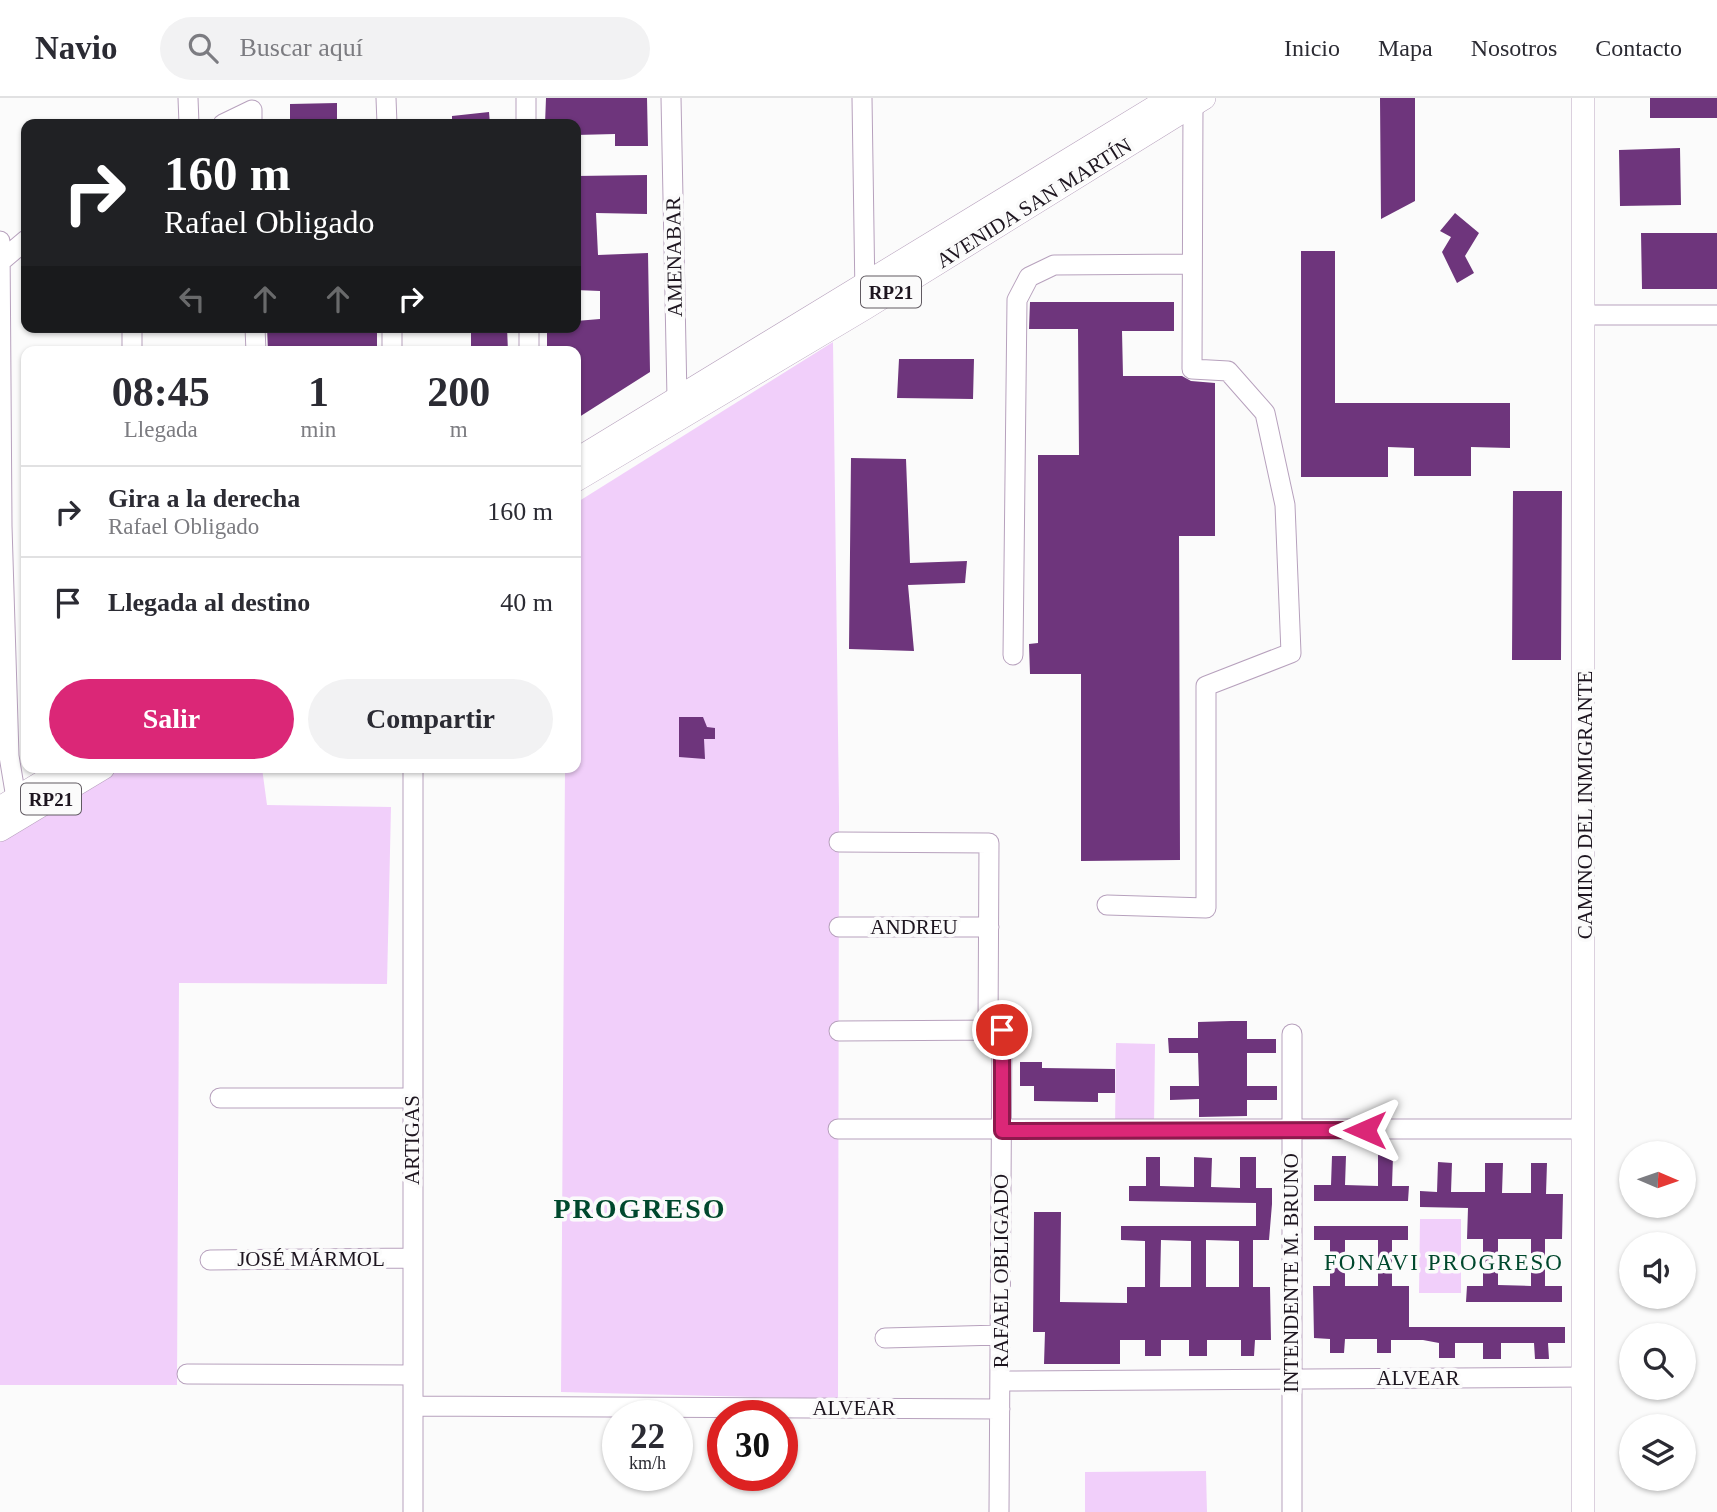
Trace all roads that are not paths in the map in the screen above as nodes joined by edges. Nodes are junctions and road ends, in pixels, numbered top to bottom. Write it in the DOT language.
graph roads {
  1 [pos="188,98"];
  2 [pos="386,98"];
  3 [pos="526,98"];
  4 [pos="671,98"];
  5 [pos="862,98"];
  6 [pos="1170,98"];
  7 [pos="1583,98"];
  8 [pos="1196,100"];
  9 [pos="189,119"];
  10 [pos="387,119"];
  11 [pos="526,119"];
  12 [pos="0,241"];
  13 [pos="21,244"];
  14 [pos="0,262"];
  15 [pos="1192,264"];
  16 [pos="865,296"];
  17 [pos="1584,315"];
  18 [pos="1717,315"];
  19 [pos="1,402"];
  20 [pos="680,406"];
  21 [pos="581,457"];
  22 [pos="581,476"];
  23 [pos="1,526"];
  24 [pos="1013,655"];
  25 [pos="59,773"];
  26 [pos="92,773"];
  27 [pos="413,773"];
  28 [pos="12,808"];
  29 [pos="0,830"];
  30 [pos="839,842"];
  31 [pos="1107,905"];
  32 [pos="989,927"];
  33 [pos="839,928"];
  34 [pos="995,1030"];
  35 [pos="839,1031"];
  36 [pos="1292,1034"];
  37 [pos="220,1098"];
  38 [pos="412,1098"];
  39 [pos="838,1129"];
  40 [pos="1584,1129"];
  41 [pos="1290,1130"];
  42 [pos="1002,1131"];
  43 [pos="412,1258"];
  44 [pos="210,1260"];
  45 [pos="1000,1335"];
  46 [pos="885,1338"];
  47 [pos="187,1374"];
  48 [pos="413,1375"];
  49 [pos="1583,1377"];
  50 [pos="1291,1379"];
  51 [pos="1000,1381"];
  52 [pos="413,1406"];
  53 [pos="1000,1409"];
  54 [pos="413,1512"];
  55 [pos="999,1512"];
  56 [pos="1292,1512"];
  57 [pos="1583,1512"];
  1 -- 9 [label="street"];
  2 -- 10 [label="street"];
  3 -- 11 [label="street"];
  4 -- 20 [label="street, AMENABAR"];
  5 -- 16 [label="street"];
  6 -- 16 [label="main road, AVENIDA SAN MARTÍN / RP21"];
  7 -- 17 [label="main road, CAMINO DEL INMIGRANTE"];
  8 -- 15 [label="street"];
  8 -- 16 [label="main road, AVENIDA SAN MARTÍN / RP21"];
  12 -- 14 [label="street"];
  13 -- 14 [label="street"];
  14 -- 19 [label="street"];
  15 -- 24 [label="street"];
  15 -- 31 [label="street"];
  16 -- 20 [label="main road, AVENIDA SAN MARTÍN / RP21"];
  17 -- 18 [label="street"];
  17 -- 40 [label="main road, CAMINO DEL INMIGRANTE"];
  19 -- 23 [label="street"];
  20 -- 21 [label="main road, AVENIDA SAN MARTÍN / RP21"];
  20 -- 22 [label="main road, AVENIDA SAN MARTÍN / RP21"];
  23 -- 28 [label="street"];
  25 -- 28 [label="main road, RP21"];
  26 -- 28 [label="main road, RP21"];
  27 -- 38 [label="street, ARTIGAS"];
  28 -- 29 [label="main road, RP21"];
  30 -- 32 [label="street, RAFAEL OBLIGADO"];
  32 -- 33 [label="street, ANDREU"];
  32 -- 34 [label="street, RAFAEL OBLIGADO"];
  34 -- 35 [label="street"];
  34 -- 42 [label="street, RAFAEL OBLIGADO"];
  36 -- 41 [label="street, INTENDENTE M. BRUNO"];
  37 -- 38 [label="street"];
  38 -- 43 [label="street, ARTIGAS"];
  39 -- 42 [label="street"];
  40 -- 41 [label="street"];
  40 -- 49 [label="main road, CAMINO DEL INMIGRANTE"];
  41 -- 42 [label="street"];
  41 -- 50 [label="street, INTENDENTE M. BRUNO"];
  42 -- 45 [label="street, RAFAEL OBLIGADO"];
  43 -- 44 [label="street, JOSÉ MÁRMOL"];
  43 -- 48 [label="street, ARTIGAS"];
  45 -- 46 [label="street"];
  45 -- 51 [label="street, RAFAEL OBLIGADO"];
  47 -- 48 [label="street"];
  48 -- 52 [label="street, ARTIGAS"];
  49 -- 50 [label="street, ALVEAR"];
  49 -- 57 [label="main road, CAMINO DEL INMIGRANTE"];
  50 -- 51 [label="street, ALVEAR"];
  50 -- 56 [label="street, INTENDENTE M. BRUNO"];
  51 -- 53 [label="street, RAFAEL OBLIGADO"];
  52 -- 53 [label="street, ALVEAR"];
  52 -- 54 [label="street, ARTIGAS"];
  53 -- 55 [label="street, RAFAEL OBLIGADO"];
}
